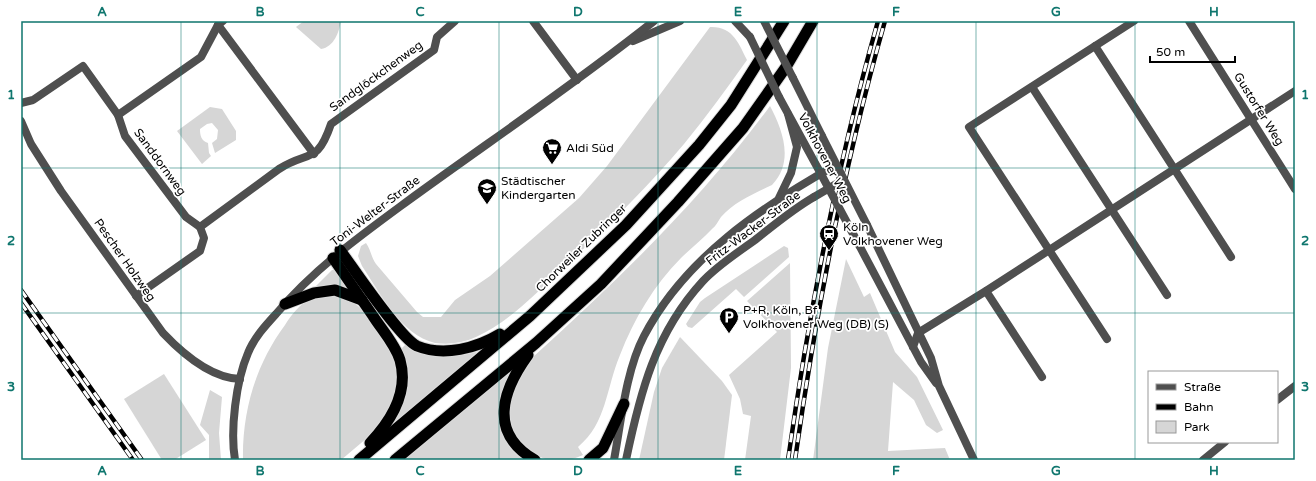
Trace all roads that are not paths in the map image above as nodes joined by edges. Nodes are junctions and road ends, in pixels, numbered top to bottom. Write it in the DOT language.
graph roads {
  1 [pos="455,21"];
  2 [pos="533,21"];
  3 [pos="654,21"];
  4 [pos="680,21"];
  5 [pos="735,21"];
  6 [pos="743,21"];
  7 [pos="764,21"];
  8 [pos="784,21"];
  9 [pos="813,21"];
  10 [pos="1134,21"];
  11 [pos="1189,21"];
  12 [pos="220,23"];
  13 [pos="750,37"];
  14 [pos="624,45"];
  15 [pos="1095,46"];
  16 [pos="577,80"];
  17 [pos="1032,87"];
  18 [pos="1295,92"];
  19 [pos="21,102"];
  20 [pos="118,114"];
  21 [pos="788,114"];
  22 [pos="1252,120"];
  23 [pos="21,121"];
  24 [pos="314,154"];
  25 [pos="836,165"];
  26 [pos="1174,169"];
  27 [pos="821,174"];
  28 [pos="843,180"];
  29 [pos="829,188"];
  30 [pos="1295,189"];
  31 [pos="779,198"];
  32 [pos="1113,210"];
  33 [pos="200,226"];
  34 [pos="1049,251"];
  35 [pos="336,254"];
  36 [pos="1231,257"];
  37 [pos="986,291"];
  38 [pos="1167,295"];
  39 [pos="136,296"];
  40 [pos="362,300"];
  41 [pos="285,304"];
  42 [pos="530,316"];
  43 [pos="918,333"];
  44 [pos="1107,339"];
  45 [pos="536,343"];
  46 [pos="913,347"];
  47 [pos="1042,377"];
  48 [pos="240,379"];
  49 [pos="939,386"];
  50 [pos="1295,386"];
  51 [pos="1278,399"];
  52 [pos="624,404"];
  53 [pos="1224,443"];
  54 [pos="235,460"];
  55 [pos="355,460"];
  56 [pos="359,460"];
  57 [pos="395,460"];
  58 [pos="535,460"];
  59 [pos="589,460"];
  60 [pos="614,460"];
  61 [pos="626,460"];
  62 [pos="974,460"];
  63 [pos="1203,460"];
  1 -- 24 [label="street, Sandglöckchenweg"];
  2 -- 16 [label="street"];
  3 -- 14 [label="street, Toni-Welter-Straße"];
  4 -- 14 [label="street, Toni-Welter-Straße"];
  5 -- 13 [label="street"];
  6 -- 13 [label="street, Volkhovener Weg"];
  7 -- 25 [label="street, Volkhovener Weg, bridge"];
  8 -- 42 [label="highway, Chorweiler Zubringer"];
  9 -- 45 [label="highway"];
  10 -- 15 [label="street"];
  11 -- 22 [label="street, Gustorfer Weg"];
  12 -- 20 [label="street"];
  12 -- 24 [label="street"];
  13 -- 21 [label="street, Volkhovener Weg, bridge"];
  14 -- 16 [label="street, Toni-Welter-Straße"];
  15 -- 17 [label="street"];
  15 -- 26 [label="street"];
  16 -- 35 [label="street, Toni-Welter-Straße"];
  17 -- 32 [label="street"];
  17 -- 34 [label="street"];
  18 -- 22 [label="street"];
  19 -- 20 [label="street, Sanddornweg"];
  20 -- 33 [label="street, Sanddornweg"];
  21 -- 27 [label="street, Volkhovener Weg"];
  21 -- 31 [label="street"];
  22 -- 26 [label="street"];
  22 -- 30 [label="street, Gustorfer Weg"];
  23 -- 39 [label="street, Pescher Holzweg"];
  24 -- 33 [label="street"];
  25 -- 27 [label="street, Fritz-Wacker-Straße"];
  25 -- 28 [label="street, Volkhovener Weg, bridge"];
  26 -- 32 [label="street"];
  26 -- 36 [label="street"];
  27 -- 29 [label="street, Volkhovener Weg, bridge"];
  27 -- 31 [label="street, Fritz-Wacker-Straße"];
  28 -- 29 [label="street, Fritz-Wacker-Straße, bridge"];
  28 -- 43 [label="street, Volkhovener Weg, bridge"];
  29 -- 46 [label="street, Volkhovener Weg, bridge"];
  29 -- 61 [label="street, Fritz-Wacker-Straße, bridge"];
  31 -- 52 [label="street, Fritz-Wacker-Straße"];
  32 -- 34 [label="street"];
  32 -- 38 [label="street"];
  33 -- 39 [label="street"];
  34 -- 37 [label="street"];
  34 -- 44 [label="street"];
  35 -- 40 [label="highway"];
  35 -- 41 [label="street, Toni-Welter-Straße"];
  35 -- 42 [label="highway"];
  37 -- 43 [label="street"];
  37 -- 47 [label="street"];
  39 -- 48 [label="street, Pescher Holzweg"];
  40 -- 41 [label="highway"];
  40 -- 55 [label="highway"];
  41 -- 48 [label="street, Toni-Welter-Straße"];
  42 -- 56 [label="highway, Chorweiler Zubringer"];
  43 -- 46 [label="street"];
  43 -- 49 [label="street, Volkhovener Weg"];
  45 -- 57 [label="highway"];
  45 -- 58 [label="highway"];
  46 -- 49 [label="street, Volkhovener Weg"];
  48 -- 54 [label="street, Toni-Welter-Straße"];
  49 -- 62 [label="street, Volkhovener Weg"];
  50 -- 51 [label="street"];
  52 -- 59 [label="highway"];
  52 -- 60 [label="street, Fritz-Wacker-Straße"];
  53 -- 63 [label="street"];
}
